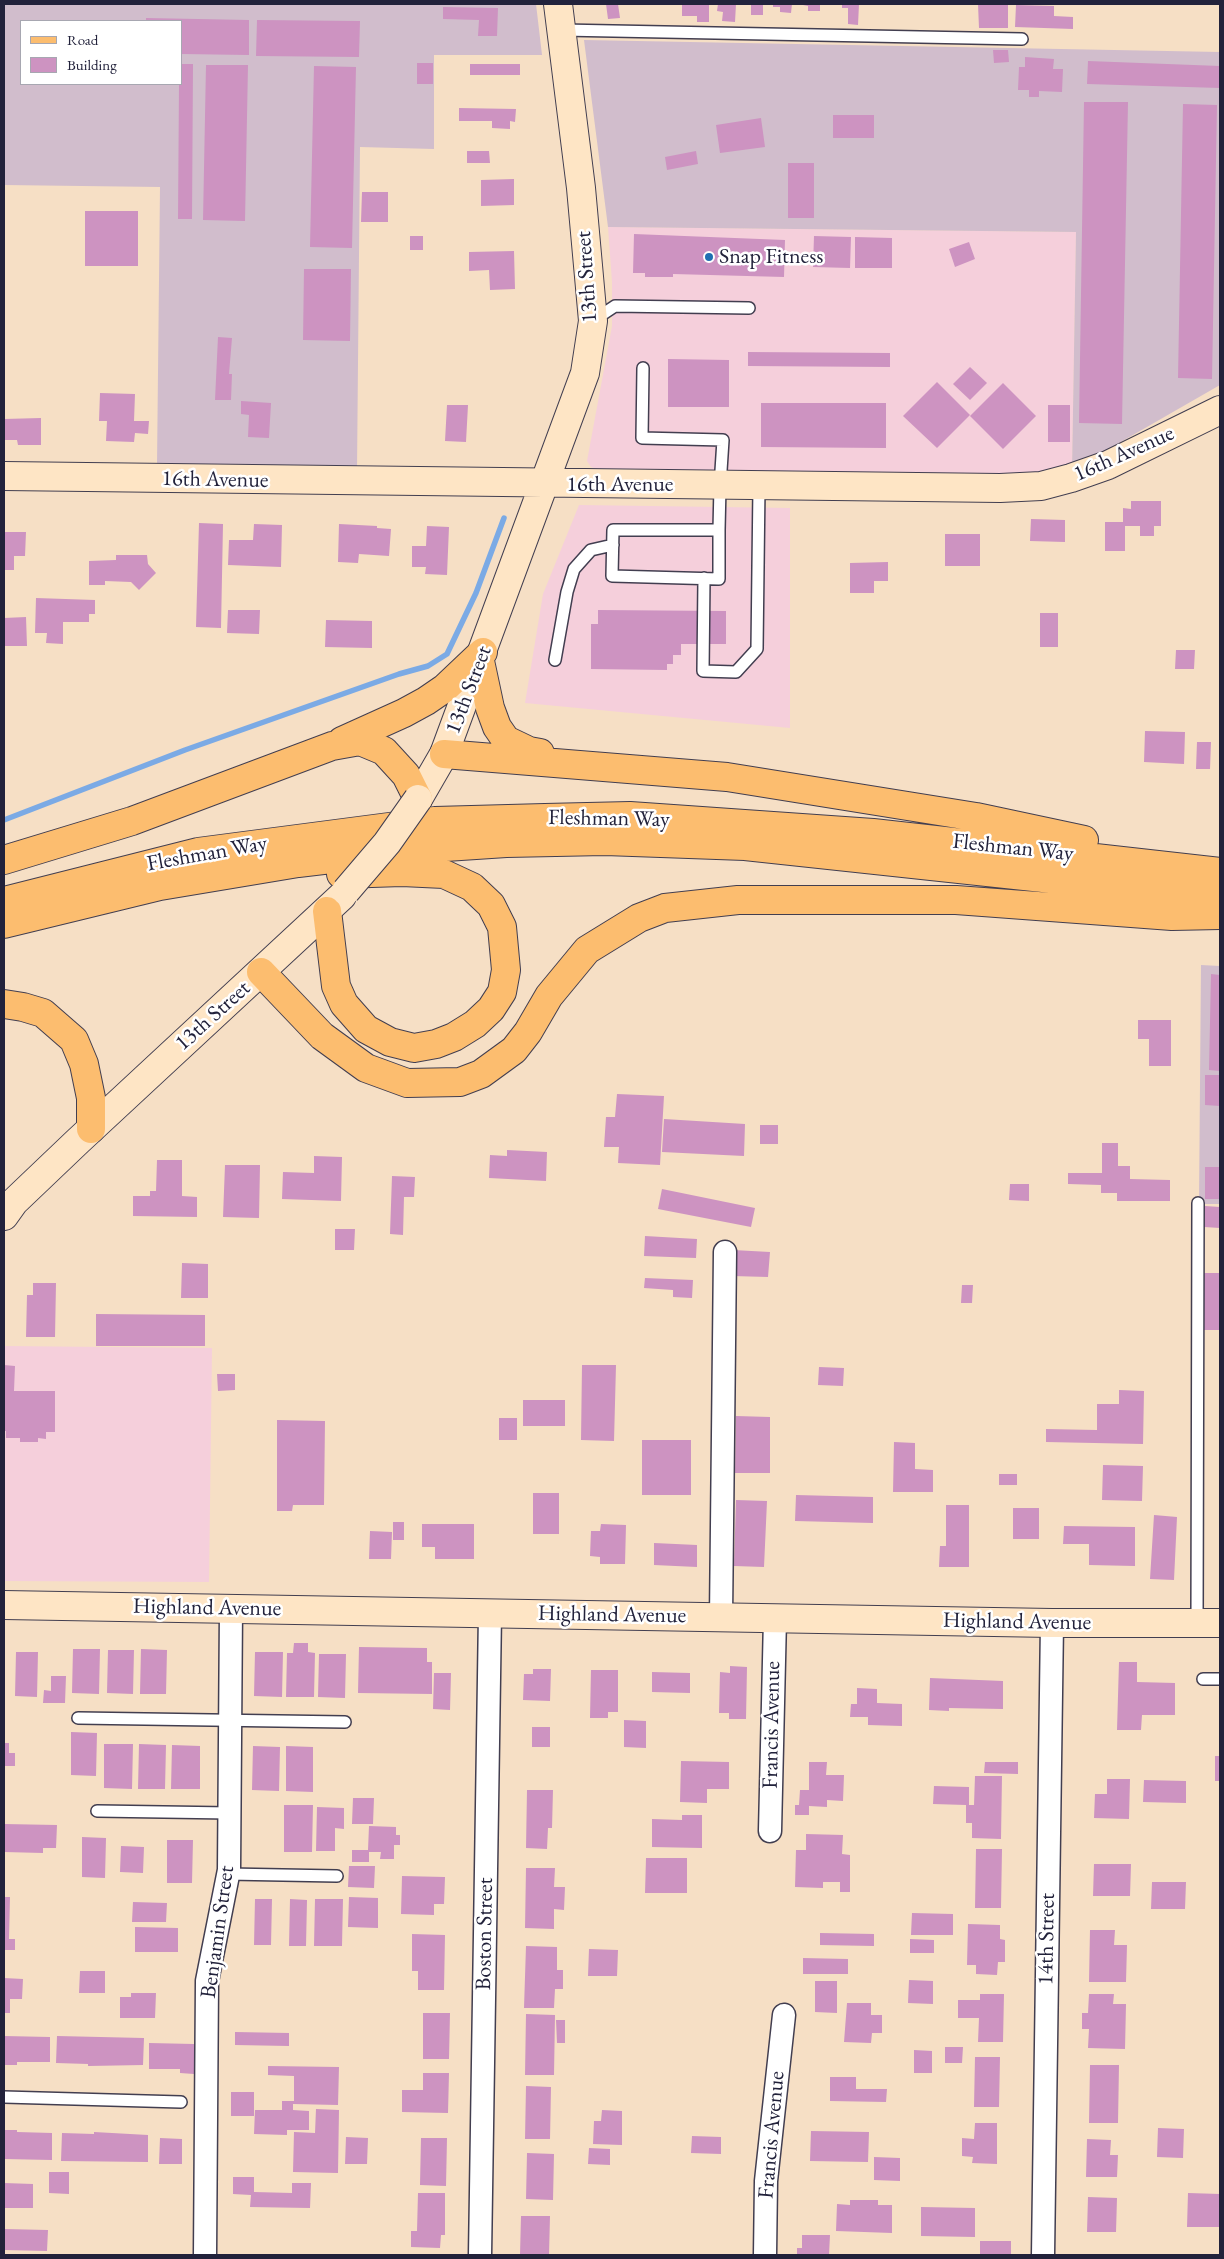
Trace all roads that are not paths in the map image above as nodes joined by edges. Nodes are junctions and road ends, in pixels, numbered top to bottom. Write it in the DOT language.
graph roads {
  1 [pos="560,17"];
  2 [pos="1022,39"];
  3 [pos="749,308"];
  4 [pos="593,321"];
  5 [pos="643,368"];
  6 [pos="1220,410"];
  7 [pos="4,476"];
  8 [pos="545,484"];
  9 [pos="720,486"];
  10 [pos="759,486"];
  11 [pos="719,530"];
  12 [pos="613,545"];
  13 [pos="704,578"];
  14 [pos="482,656"];
  15 [pos="555,660"];
  16 [pos="332,746"];
  17 [pos="444,754"];
  18 [pos="612,768"];
  19 [pos="418,799"];
  20 [pos="4,860"];
  21 [pos="1220,870"];
  22 [pos="160,886"];
  23 [pos="1220,897"];
  24 [pos="4,901"];
  25 [pos="327,910"];
  26 [pos="1220,915"];
  27 [pos="4,924"];
  28 [pos="261,972"];
  29 [pos="4,1004"];
  30 [pos="91,1129"];
  31 [pos="1198,1203"];
  32 [pos="4,1216"];
  33 [pos="726,1252"];
  34 [pos="4,1605"];
  35 [pos="231,1609"];
  36 [pos="490,1613"];
  37 [pos="722,1617"];
  38 [pos="775,1618"];
  39 [pos="1052,1623"];
  40 [pos="1208,1623"];
  41 [pos="1203,1679"];
  42 [pos="1220,1679"];
  43 [pos="78,1718"];
  44 [pos="230,1720"];
  45 [pos="345,1722"];
  46 [pos="97,1811"];
  47 [pos="230,1813"];
  48 [pos="770,1831"];
  49 [pos="228,1874"];
  50 [pos="337,1876"];
  51 [pos="784,2015"];
  52 [pos="4,2097"];
  53 [pos="181,2102"];
  54 [pos="205,2255"];
  55 [pos="480,2255"];
  56 [pos="764,2255"];
  57 [pos="1043,2255"];
  1 -- 2 [label="lane"];
  1 -- 4 [label="main road, 13th Street"];
  3 -- 4 [label="lane"];
  4 -- 8 [label="main road, 13th Street"];
  5 -- 9 [label="lane"];
  6 -- 10 [label="main road, 16th Avenue"];
  7 -- 8 [label="main road, 16th Avenue"];
  8 -- 9 [label="main road, 16th Avenue"];
  8 -- 14 [label="main road, 13th Street"];
  9 -- 10 [label="main road, 16th Avenue"];
  9 -- 11 [label="lane"];
  10 -- 13 [label="lane"];
  11 -- 12 [label="lane"];
  11 -- 13 [label="lane"];
  12 -- 13 [label="lane"];
  12 -- 15 [label="lane"];
  14 -- 16 [label="main road"];
  14 -- 17 [label="main road, 13th Street"];
  14 -- 18 [label="main road"];
  16 -- 19 [label="main road"];
  16 -- 20 [label="main road"];
  17 -- 18 [label="main road"];
  17 -- 19 [label="main road, 13th Street"];
  18 -- 21 [label="main road"];
  19 -- 25 [label="main road, 13th Street, bridge"];
  21 -- 24 [label="main road, Fleshman Way"];
  22 -- 23 [label="main road, Fleshman Way"];
  22 -- 25 [label="main road"];
  22 -- 27 [label="main road, Fleshman Way"];
  25 -- 28 [label="main road, 13th Street"];
  26 -- 28 [label="main road"];
  28 -- 30 [label="main road, 13th Street"];
  29 -- 30 [label="main road"];
  30 -- 32 [label="main road, 13th Street"];
  31 -- 40 [label="lane"];
  33 -- 37 [label="street"];
  34 -- 35 [label="main road, Highland Avenue"];
  35 -- 36 [label="main road, Highland Avenue"];
  35 -- 44 [label="street, Benjamin Street"];
  36 -- 37 [label="main road, Highland Avenue"];
  36 -- 55 [label="street, Boston Street"];
  37 -- 38 [label="main road, Highland Avenue"];
  38 -- 39 [label="main road, Highland Avenue"];
  38 -- 48 [label="street, Francis Avenue"];
  39 -- 40 [label="main road, Highland Avenue"];
  39 -- 57 [label="street, 14th Street"];
  41 -- 42 [label="lane"];
  43 -- 44 [label="lane"];
  44 -- 45 [label="lane"];
  44 -- 47 [label="street, Benjamin Street"];
  46 -- 47 [label="lane"];
  47 -- 49 [label="street, Benjamin Street"];
  49 -- 50 [label="lane"];
  49 -- 54 [label="street, Benjamin Street"];
  51 -- 56 [label="street, Francis Avenue"];
  52 -- 53 [label="lane"];
}
